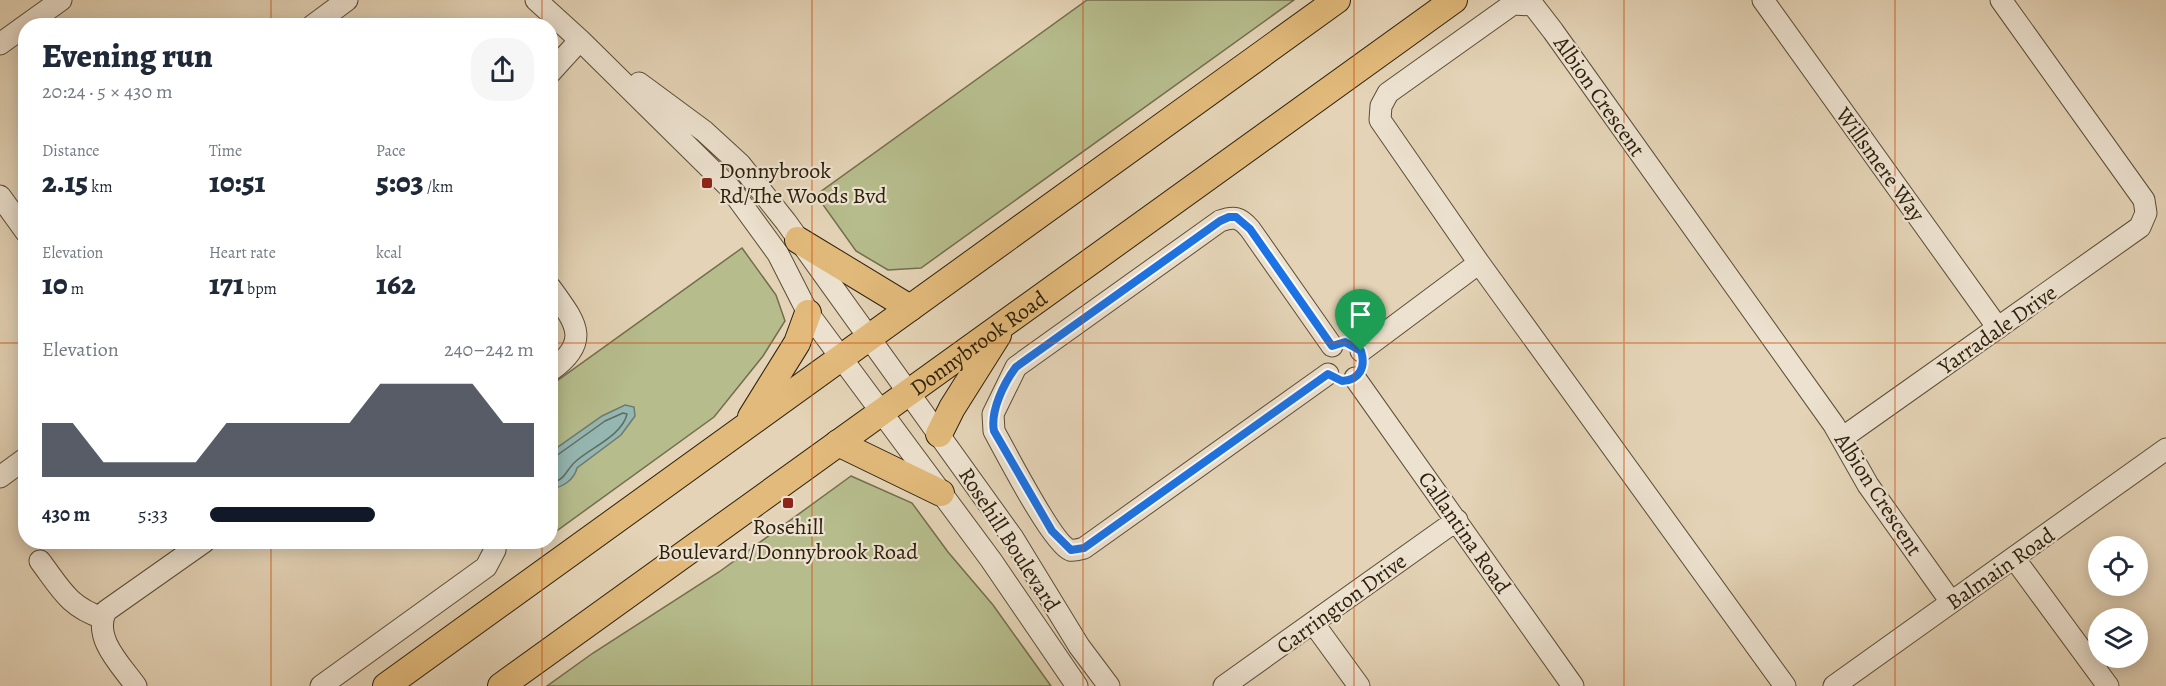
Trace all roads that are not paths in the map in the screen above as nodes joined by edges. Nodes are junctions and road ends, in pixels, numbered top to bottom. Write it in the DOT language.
graph roads {
  1 [pos="61,0"];
  2 [pos="347,0"];
  3 [pos="536,0"];
  4 [pos="1337,0"];
  5 [pos="1454,0"];
  6 [pos="1763,0"];
  7 [pos="2001,0"];
  8 [pos="36,18"];
  9 [pos="323,18"];
  10 [pos="556,18"];
  11 [pos="558,20"];
  12 [pos="18,31"];
  13 [pos="580,40"];
  14 [pos="0,44"];
  15 [pos="558,64"];
  16 [pos="0,196"];
  17 [pos="2156,212"];
  18 [pos="18,221"];
  19 [pos="798,240"];
  20 [pos="1479,263"];
  21 [pos="558,299"];
  22 [pos="910,308"];
  23 [pos="808,313"];
  24 [pos="1006,322"];
  25 [pos="1998,328"];
  26 [pos="868,337"];
  27 [pos="1332,346"];
  28 [pos="1361,351"];
  29 [pos="841,357"];
  30 [pos="558,365"];
  31 [pos="1328,374"];
  32 [pos="1355,378"];
  33 [pos="908,393"];
  34 [pos="881,412"];
  35 [pos="745,427"];
  36 [pos="939,434"];
  37 [pos="1842,438"];
  38 [pos="838,443"];
  39 [pos="2166,449"];
  40 [pos="18,464"];
  41 [pos="0,477"];
  42 [pos="940,493"];
  43 [pos="1457,520"];
  44 [pos="194,549"];
  45 [pos="495,549"];
  46 [pos="2014,558"];
  47 [pos="40,561"];
  48 [pos="1951,602"];
  49 [pos="103,618"];
  50 [pos="1314,624"];
  51 [pos="136,686"];
  52 [pos="321,686"];
  53 [pos="386,686"];
  54 [pos="501,686"];
  55 [pos="1077,686"];
  56 [pos="1109,686"];
  57 [pos="1224,686"];
  58 [pos="1359,686"];
  59 [pos="1573,686"];
  60 [pos="1785,686"];
  61 [pos="1834,686"];
  62 [pos="2108,686"];
  1 -- 8 [label="street"];
  2 -- 9 [label="street"];
  3 -- 10 [label="street"];
  4 -- 22 [label="main road"];
  5 -- 24 [label="main road, Donnybrook Road"];
  6 -- 25 [label="street, Willsmere Way"];
  7 -- 17 [label="street, Yarradale Drive"];
  11 -- 13 [label="street"];
  12 -- 14 [label="street"];
  13 -- 15 [label="street"];
  13 -- 19 [label="street, Rosehill Boulevard"];
  13 -- 23 [label="street, Rosehill Boulevard"];
  16 -- 18 [label="street"];
  17 -- 25 [label="street, Yarradale Drive"];
  19 -- 22 [label="main road"];
  19 -- 26 [label="street, Rosehill Boulevard"];
  20 -- 28 [label="street"];
  20 -- 37 [label="street, Albion Crescent"];
  20 -- 60 [label="street, Albion Crescent"];
  21 -- 30 [label="street"];
  22 -- 26 [label="main road"];
  23 -- 29 [label="street, Rosehill Boulevard"];
  23 -- 35 [label="main road"];
  24 -- 33 [label="main road, Donnybrook Road"];
  24 -- 36 [label="main road"];
  25 -- 37 [label="street, Yarradale Drive"];
  26 -- 29 [label="main road"];
  26 -- 33 [label="street, Rosehill Boulevard"];
  27 -- 28 [label="street"];
  27 -- 31 [label="street"];
  27 -- 31 [label="street"];
  28 -- 32 [label="street"];
  29 -- 34 [label="street, Rosehill Boulevard"];
  29 -- 35 [label="main road"];
  31 -- 32 [label="street"];
  32 -- 43 [label="street, Callantina Road"];
  33 -- 34 [label="main road, Donnybrook Road"];
  33 -- 36 [label="street, Rosehill Boulevard"];
  34 -- 38 [label="main road, Donnybrook Road"];
  34 -- 42 [label="street, Rosehill Boulevard"];
  35 -- 53 [label="main road"];
  36 -- 56 [label="street, Rosehill Boulevard"];
  37 -- 48 [label="street, Albion Crescent"];
  38 -- 42 [label="main road"];
  38 -- 54 [label="main road, Donnybrook Road"];
  39 -- 46 [label="street, Balmain Road"];
  40 -- 41 [label="street"];
  42 -- 55 [label="street, Rosehill Boulevard"];
  43 -- 50 [label="street, Carrington Drive"];
  43 -- 59 [label="street, Callantina Road"];
  44 -- 49 [label="street"];
  45 -- 52 [label="street"];
  46 -- 48 [label="street, Balmain Road"];
  46 -- 62 [label="street"];
  47 -- 49 [label="street"];
  48 -- 61 [label="street, Balmain Road"];
  49 -- 51 [label="street"];
  50 -- 57 [label="street, Carrington Drive"];
  50 -- 58 [label="street"];
}
